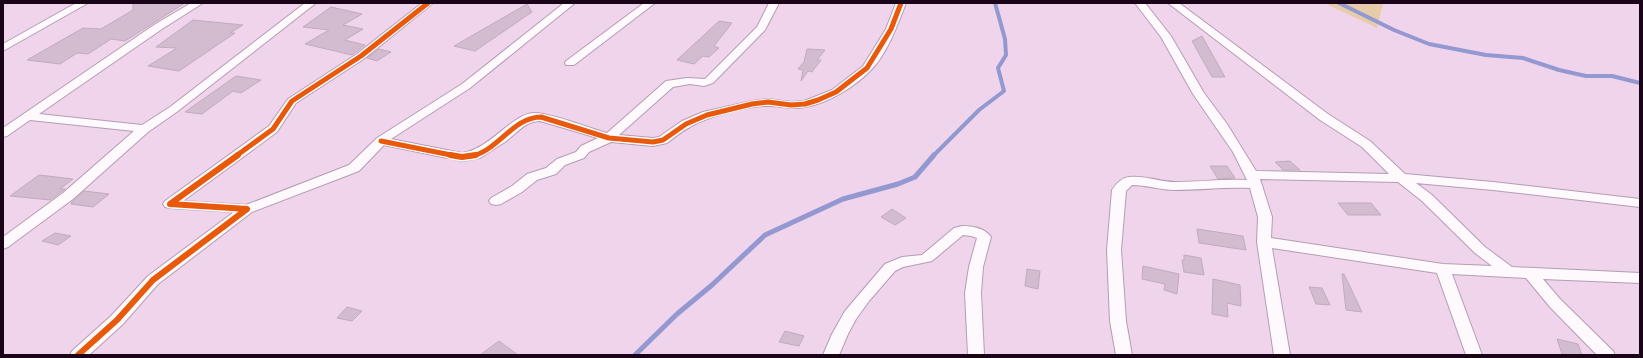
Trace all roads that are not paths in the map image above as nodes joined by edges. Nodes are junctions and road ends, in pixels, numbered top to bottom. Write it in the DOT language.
graph roads {
  1 [pos="83,3"];
  2 [pos="198,3"];
  3 [pos="311,3"];
  4 [pos="428,3"];
  5 [pos="570,3"];
  6 [pos="650,3"];
  7 [pos="774,3"];
  8 [pos="901,3"];
  9 [pos="1140,3"];
  10 [pos="1173,3"];
  11 [pos="3,48"];
  12 [pos="570,63"];
  13 [pos="27,116"];
  14 [pos="144,129"];
  15 [pos="3,133"];
  16 [pos="609,138"];
  17 [pos="381,141"];
  18 [pos="1400,178"];
  19 [pos="1253,180"];
  20 [pos="496,201"];
  21 [pos="1640,204"];
  22 [pos="247,209"];
  23 [pos="1264,242"];
  24 [pos="3,244"];
  25 [pos="1443,269"];
  26 [pos="1509,272"];
  27 [pos="1530,273"];
  28 [pos="1640,278"];
  29 [pos="78,355"];
  30 [pos="831,355"];
  31 [pos="976,355"];
  32 [pos="1124,355"];
  33 [pos="1282,355"];
  34 [pos="1474,355"];
  35 [pos="1608,355"];
  1 -- 11 [label="street"];
  2 -- 13 [label="street"];
  3 -- 14 [label="street"];
  4 -- 22 [label="street"];
  5 -- 17 [label="street"];
  6 -- 12 [label="street"];
  7 -- 16 [label="street"];
  8 -- 16 [label="street"];
  9 -- 19 [label="street"];
  10 -- 18 [label="street"];
  13 -- 14 [label="street"];
  13 -- 15 [label="street"];
  14 -- 24 [label="street"];
  16 -- 17 [label="street"];
  16 -- 20 [label="street"];
  17 -- 22 [label="street"];
  18 -- 19 [label="street"];
  18 -- 21 [label="street"];
  18 -- 26 [label="street"];
  19 -- 23 [label="street"];
  19 -- 32 [label="street"];
  22 -- 29 [label="street"];
  23 -- 25 [label="street"];
  23 -- 33 [label="street"];
  25 -- 26 [label="street"];
  25 -- 34 [label="street"];
  26 -- 27 [label="street"];
  27 -- 28 [label="street"];
  27 -- 35 [label="street"];
  30 -- 31 [label="street"];
}
